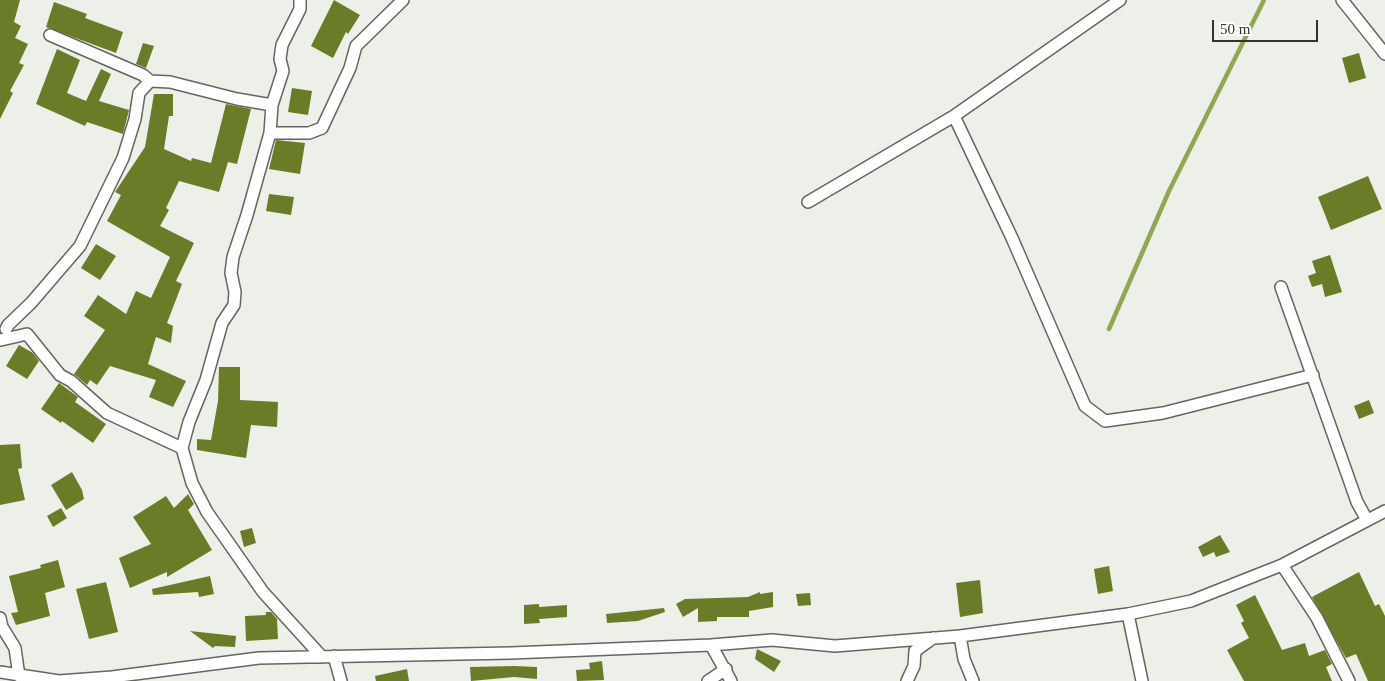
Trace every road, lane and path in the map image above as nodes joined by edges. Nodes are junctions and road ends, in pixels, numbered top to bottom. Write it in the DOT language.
graph roads {
  1 [pos="300,0"];
  2 [pos="403,0"];
  3 [pos="1120,0"];
  4 [pos="1342,0"];
  5 [pos="50,35"];
  6 [pos="1385,54"];
  7 [pos="150,81"];
  8 [pos="272,105"];
  9 [pos="954,116"];
  10 [pos="270,133"];
  11 [pos="808,202"];
  12 [pos="1281,287"];
  13 [pos="3,329"];
  14 [pos="0,341"];
  15 [pos="1313,376"];
  16 [pos="182,448"];
  17 [pos="1385,511"];
  18 [pos="1367,520"];
  19 [pos="1282,565"];
  20 [pos="1128,614"];
  21 [pos="0,618"];
  22 [pos="960,636"];
  23 [pos="934,637"];
  24 [pos="711,645"];
  25 [pos="328,656"];
  26 [pos="726,669"];
  27 [pos="0,672"];
  28 [pos="18,676"];
  29 [pos="59,681"];
  30 [pos="340,681"];
  31 [pos="708,681"];
  32 [pos="731,681"];
  33 [pos="907,681"];
  34 [pos="973,681"];
  35 [pos="1142,681"];
  36 [pos="1349,681"];
  1 -- 8 [label="street"];
  2 -- 10 [label="street"];
  3 -- 9 [label="street"];
  4 -- 6 [label="street"];
  5 -- 7 [label="street"];
  7 -- 8 [label="street"];
  7 -- 13 [label="street"];
  8 -- 10 [label="street"];
  9 -- 11 [label="street"];
  9 -- 15 [label="street"];
  10 -- 16 [label="street"];
  12 -- 15 [label="street"];
  13 -- 14 [label="street"];
  14 -- 16 [label="street"];
  15 -- 18 [label="street"];
  16 -- 25 [label="street"];
  17 -- 18 [label="street"];
  18 -- 19 [label="street"];
  19 -- 20 [label="street"];
  19 -- 36 [label="street"];
  20 -- 22 [label="street"];
  20 -- 35 [label="street"];
  21 -- 28 [label="street"];
  22 -- 23 [label="street"];
  22 -- 34 [label="street"];
  23 -- 24 [label="street"];
  23 -- 33 [label="street"];
  24 -- 25 [label="street"];
  24 -- 26 [label="street"];
  25 -- 29 [label="street"];
  25 -- 30 [label="street"];
  26 -- 31 [label="street"];
  26 -- 32 [label="street"];
  27 -- 28 [label="street"];
  28 -- 29 [label="street"];
}
